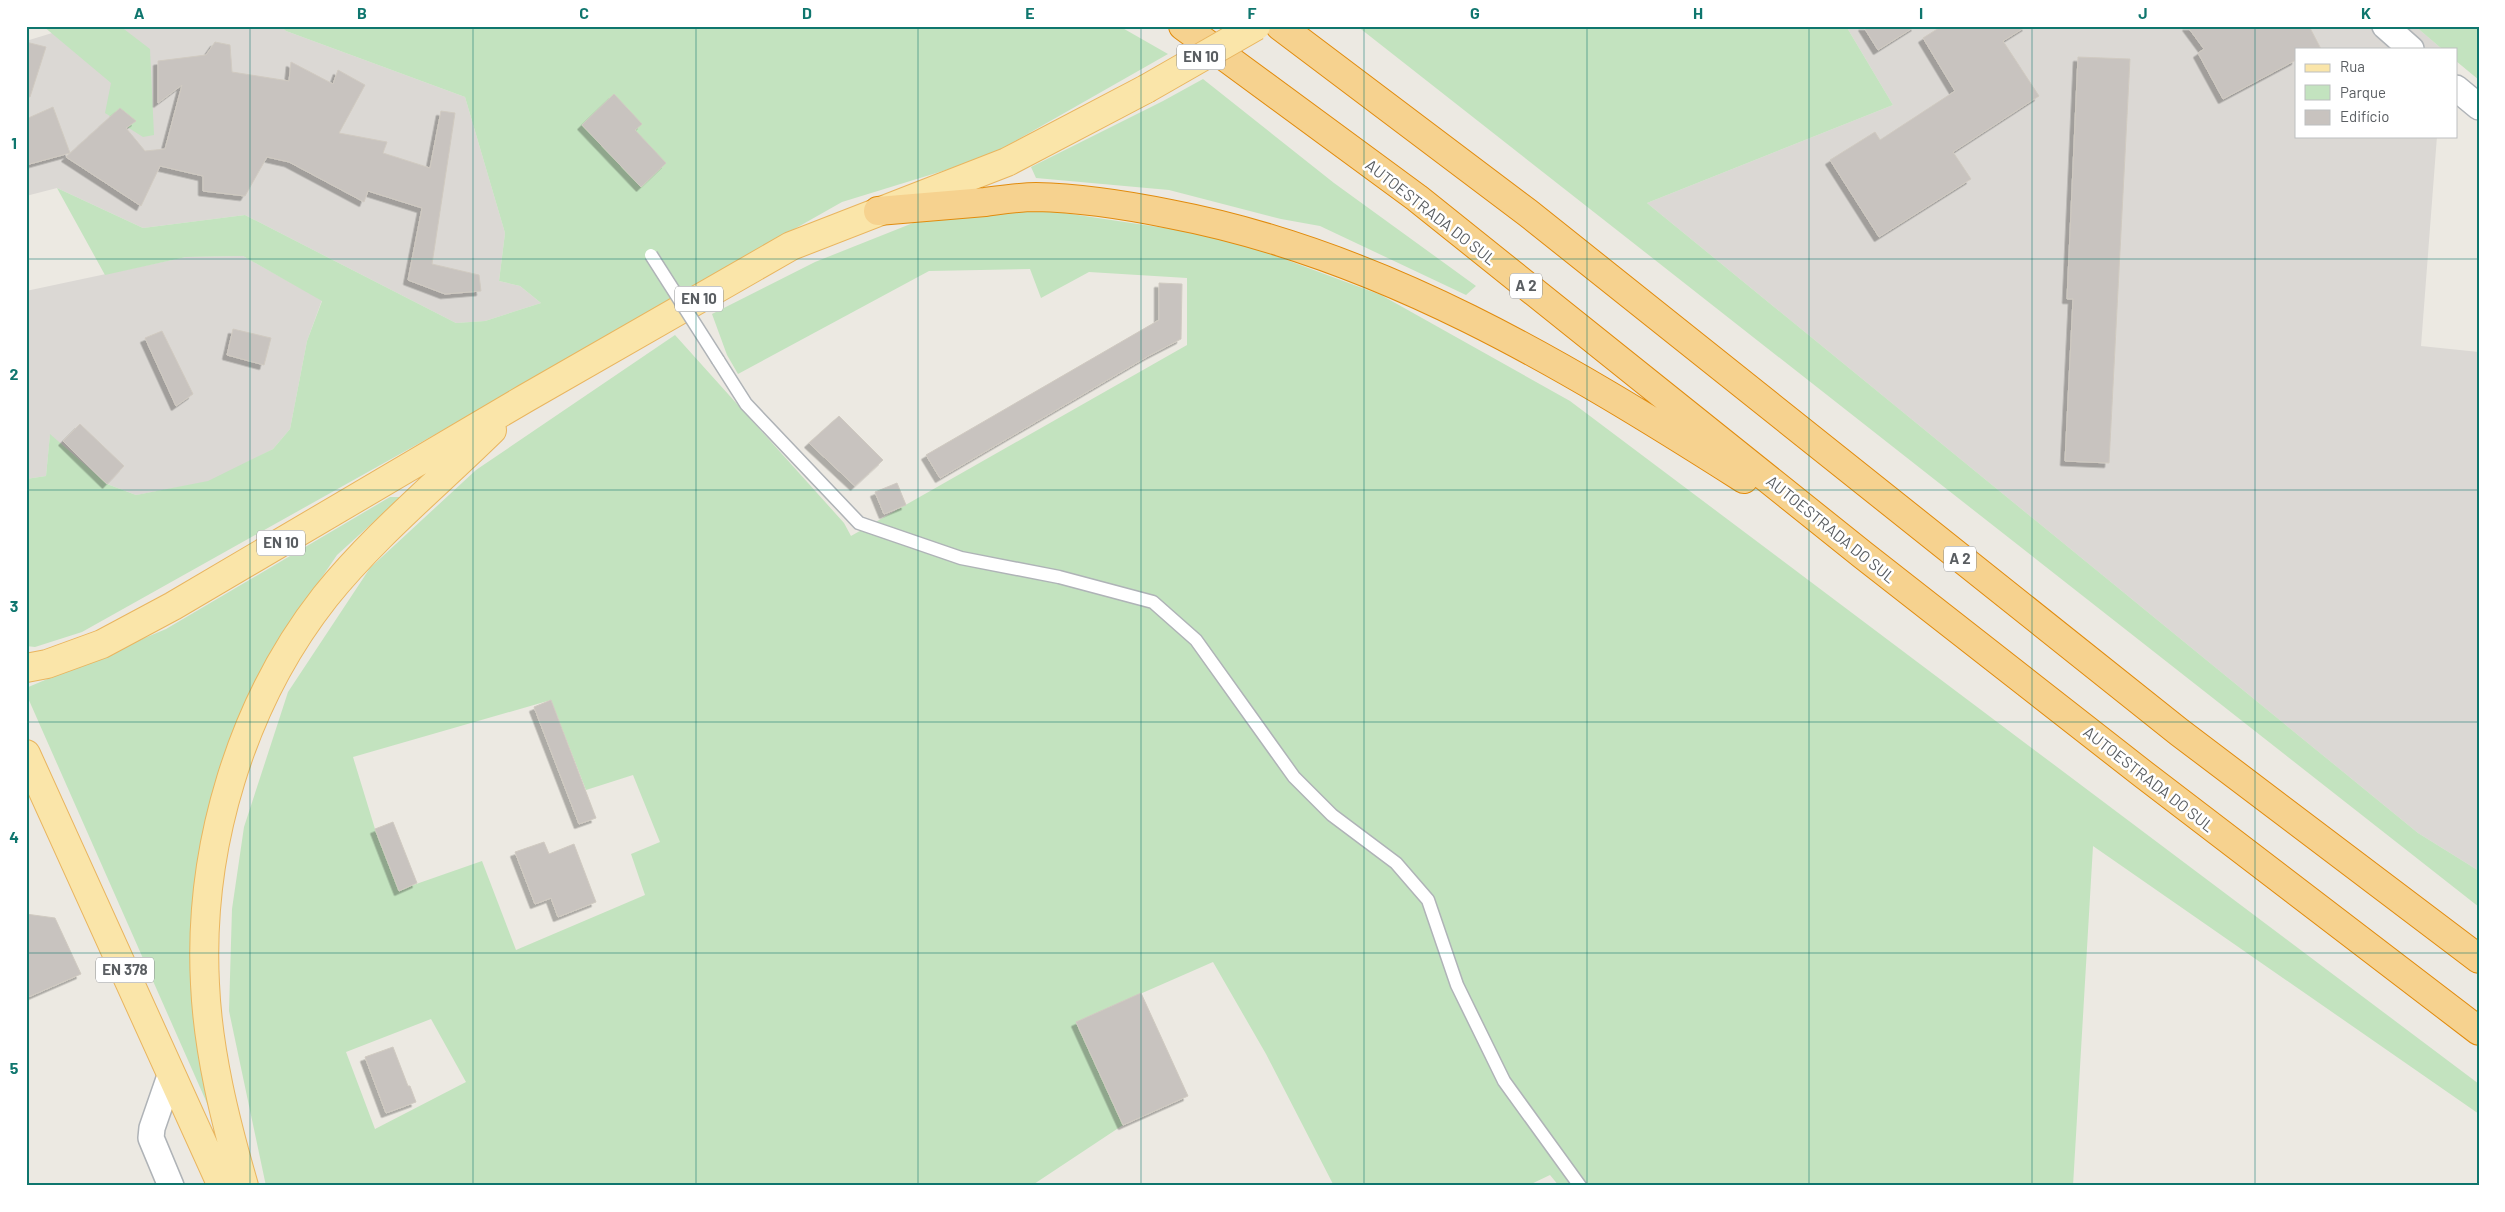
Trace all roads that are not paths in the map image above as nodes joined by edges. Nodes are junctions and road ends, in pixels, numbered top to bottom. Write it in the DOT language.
graph roads {
  1 [pos="1183,26"];
  2 [pos="1256,26"];
  3 [pos="1280,26"];
  4 [pos="2385,26"];
  5 [pos="2410,48"];
  6 [pos="2458,90"];
  7 [pos="2479,107"];
  8 [pos="878,212"];
  9 [pos="651,255"];
  10 [pos="526,398"];
  11 [pos="1863,555"];
  12 [pos="26,668"];
  13 [pos="26,754"];
  14 [pos="36,796"];
  15 [pos="2479,959"];
  16 [pos="2479,1031"];
  17 [pos="171,1073"];
  18 [pos="171,1186"];
  19 [pos="222,1186"];
  20 [pos="244,1186"];
  21 [pos="1580,1186"];
  1 -- 11 [label="highway, AUTOESTRADA DO SUL / A 2"];
  2 -- 8 [label="main road, EN 10, bridge"];
  3 -- 15 [label="highway, A 2"];
  4 -- 5 [label="street"];
  6 -- 7 [label="street"];
  8 -- 10 [label="main road, EN 10"];
  8 -- 11 [label="highway"];
  9 -- 21 [label="lane, bridge"];
  10 -- 12 [label="main road, EN 10"];
  10 -- 20 [label="main road"];
  11 -- 16 [label="highway, AUTOESTRADA DO SUL / A 2"];
  13 -- 14 [label="main road, EN 378"];
  14 -- 17 [label="main road, EN 378"];
  17 -- 18 [label="street"];
  17 -- 19 [label="main road, EN 378"];
}
